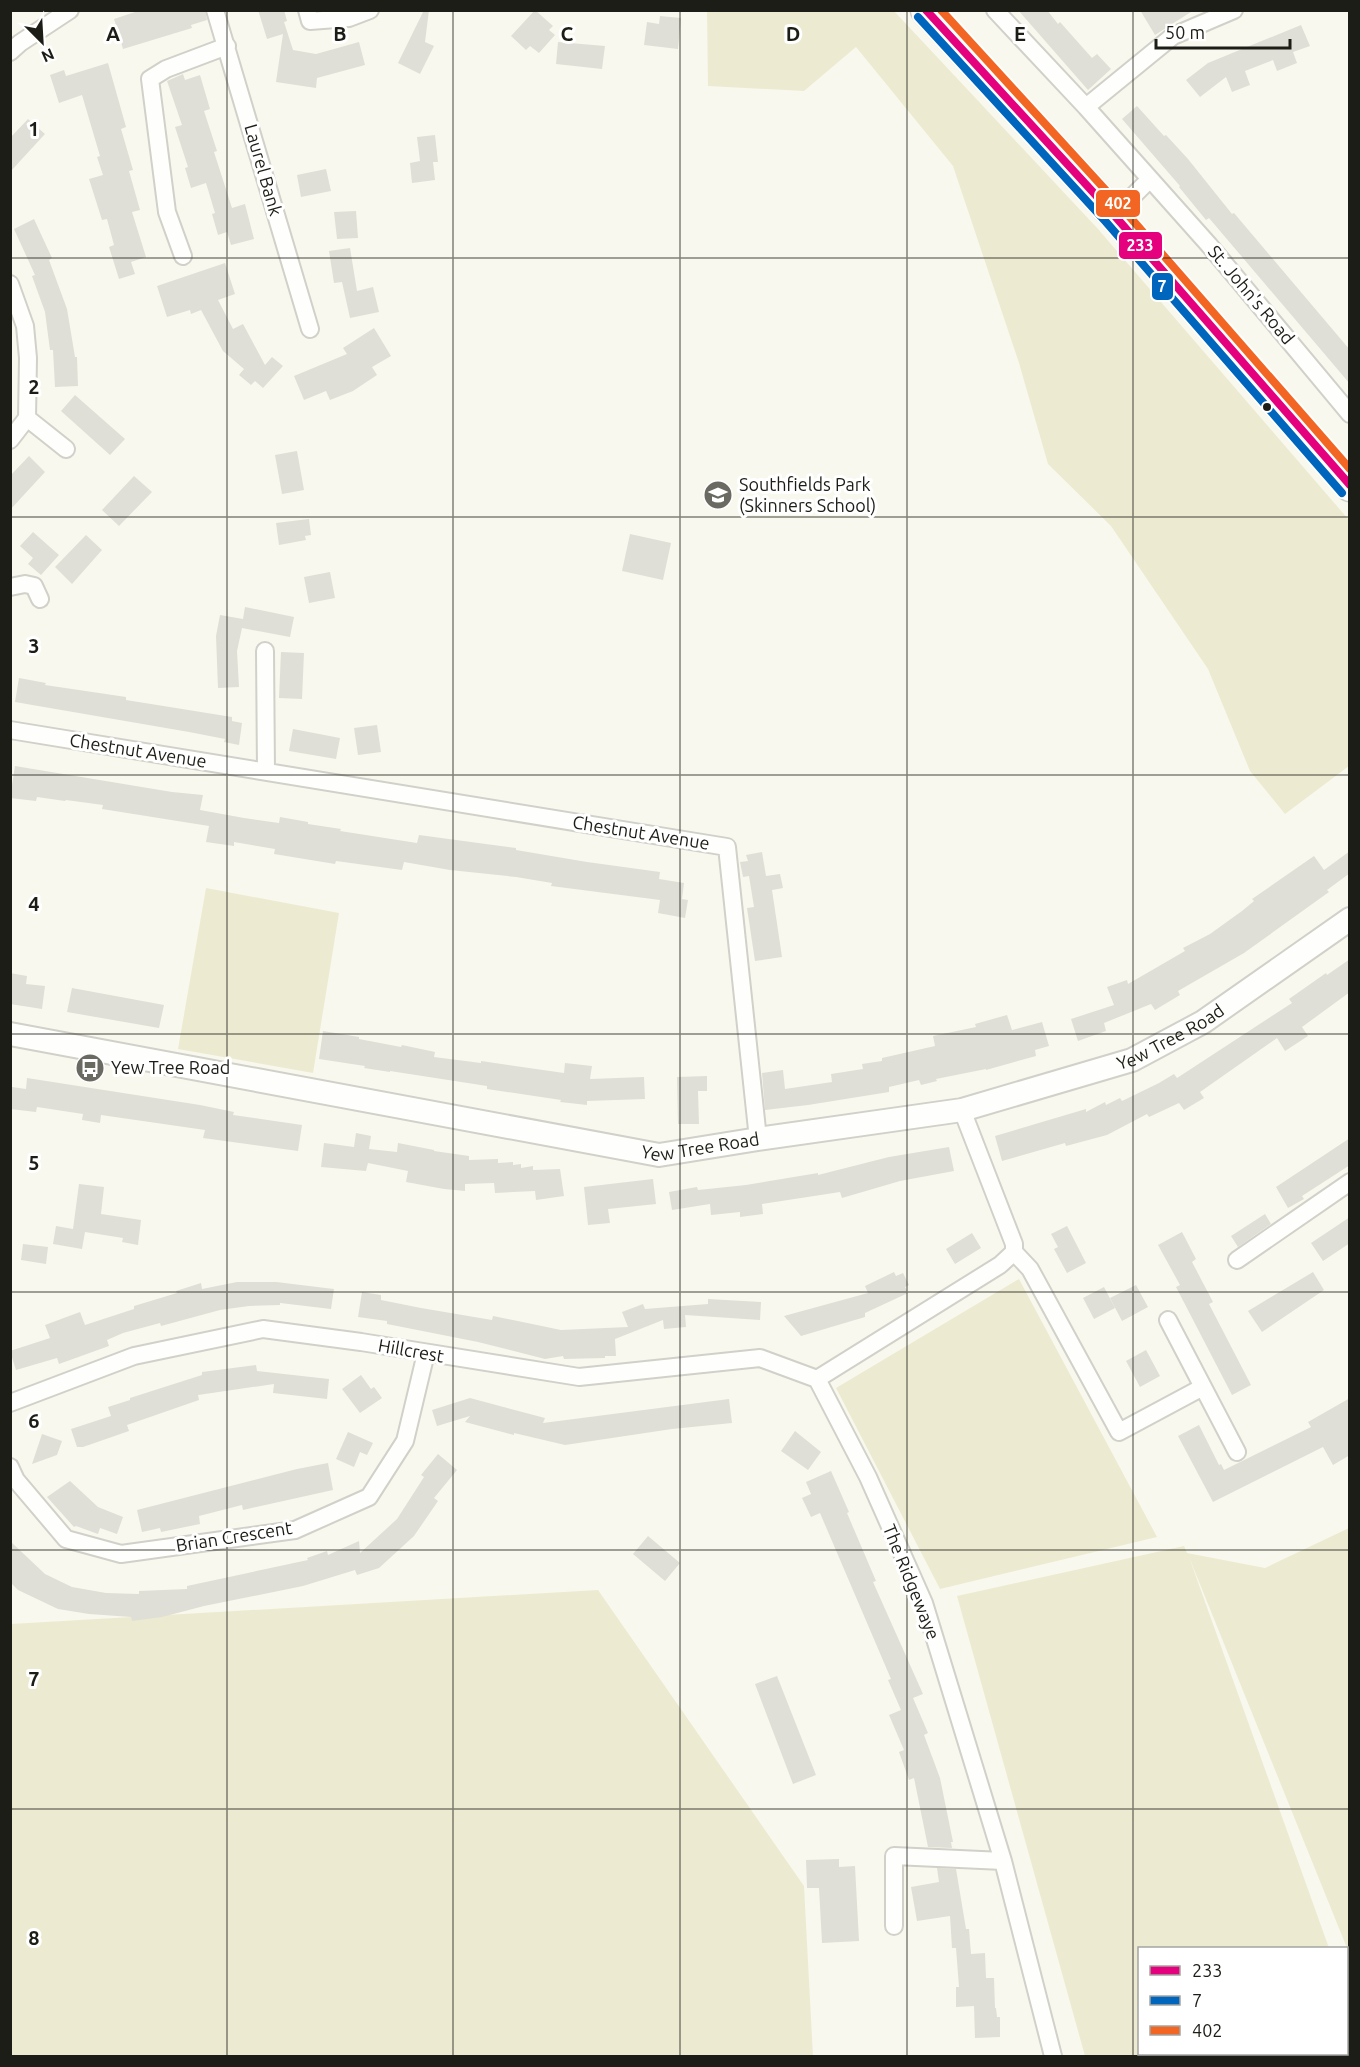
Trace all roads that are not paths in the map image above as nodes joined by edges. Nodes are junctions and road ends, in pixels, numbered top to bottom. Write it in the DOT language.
graph roads {
  1 [pos="70,10"];
  2 [pos="215,10"];
  3 [pos="307,10"];
  4 [pos="370,10"];
  5 [pos="926,10"];
  6 [pos="995,10"];
  7 [pos="1234,10"];
  8 [pos="228,46"];
  9 [pos="10,52"];
  10 [pos="1086,107"];
  11 [pos="1150,179"];
  12 [pos="1114,215"];
  13 [pos="183,256"];
  14 [pos="10,284"];
  15 [pos="310,329"];
  16 [pos="1350,414"];
  17 [pos="27,418"];
  18 [pos="10,440"];
  19 [pos="66,449"];
  20 [pos="1350,486"];
  21 [pos="10,587"];
  22 [pos="40,599"];
  23 [pos="265,651"];
  24 [pos="10,730"];
  25 [pos="266,771"];
  26 [pos="1350,919"];
  27 [pos="10,1034"];
  28 [pos="962,1110"];
  29 [pos="758,1138"];
  30 [pos="1350,1182"];
  31 [pos="1014,1252"];
  32 [pos="1237,1260"];
  33 [pos="1167,1320"];
  34 [pos="426,1353"];
  35 [pos="817,1379"];
  36 [pos="1203,1387"];
  37 [pos="10,1403"];
  38 [pos="1237,1452"];
  39 [pos="10,1467"];
  40 [pos="1003,1861"];
  41 [pos="894,1926"];
  42 [pos="1053,2056"];
  1 -- 9 [label="street"];
  2 -- 8 [label="street, Laurel Bank"];
  3 -- 4 [label="street"];
  5 -- 12 [label="highway"];
  6 -- 10 [label="street, St. John's Road"];
  7 -- 10 [label="street"];
  8 -- 13 [label="street"];
  8 -- 15 [label="street, Laurel Bank"];
  10 -- 11 [label="street, St. John's Road"];
  11 -- 12 [label="street"];
  11 -- 16 [label="street, St. John's Road"];
  12 -- 20 [label="highway"];
  14 -- 17 [label="street"];
  17 -- 18 [label="street"];
  17 -- 19 [label="street"];
  21 -- 22 [label="street"];
  23 -- 25 [label="street"];
  24 -- 25 [label="street, Chestnut Avenue"];
  25 -- 29 [label="street, Chestnut Avenue"];
  26 -- 28 [label="street, Yew Tree Road"];
  27 -- 29 [label="street, Yew Tree Road"];
  28 -- 29 [label="street, Yew Tree Road"];
  28 -- 31 [label="street"];
  30 -- 32 [label="street"];
  31 -- 35 [label="street"];
  31 -- 36 [label="street"];
  33 -- 36 [label="street"];
  34 -- 35 [label="street, Hillcrest"];
  34 -- 37 [label="street, Hillcrest"];
  34 -- 39 [label="street, Brian Crescent"];
  35 -- 40 [label="street, The Ridgewaye"];
  36 -- 38 [label="street"];
  40 -- 41 [label="street"];
  40 -- 42 [label="street, The Ridgewaye"];
}
